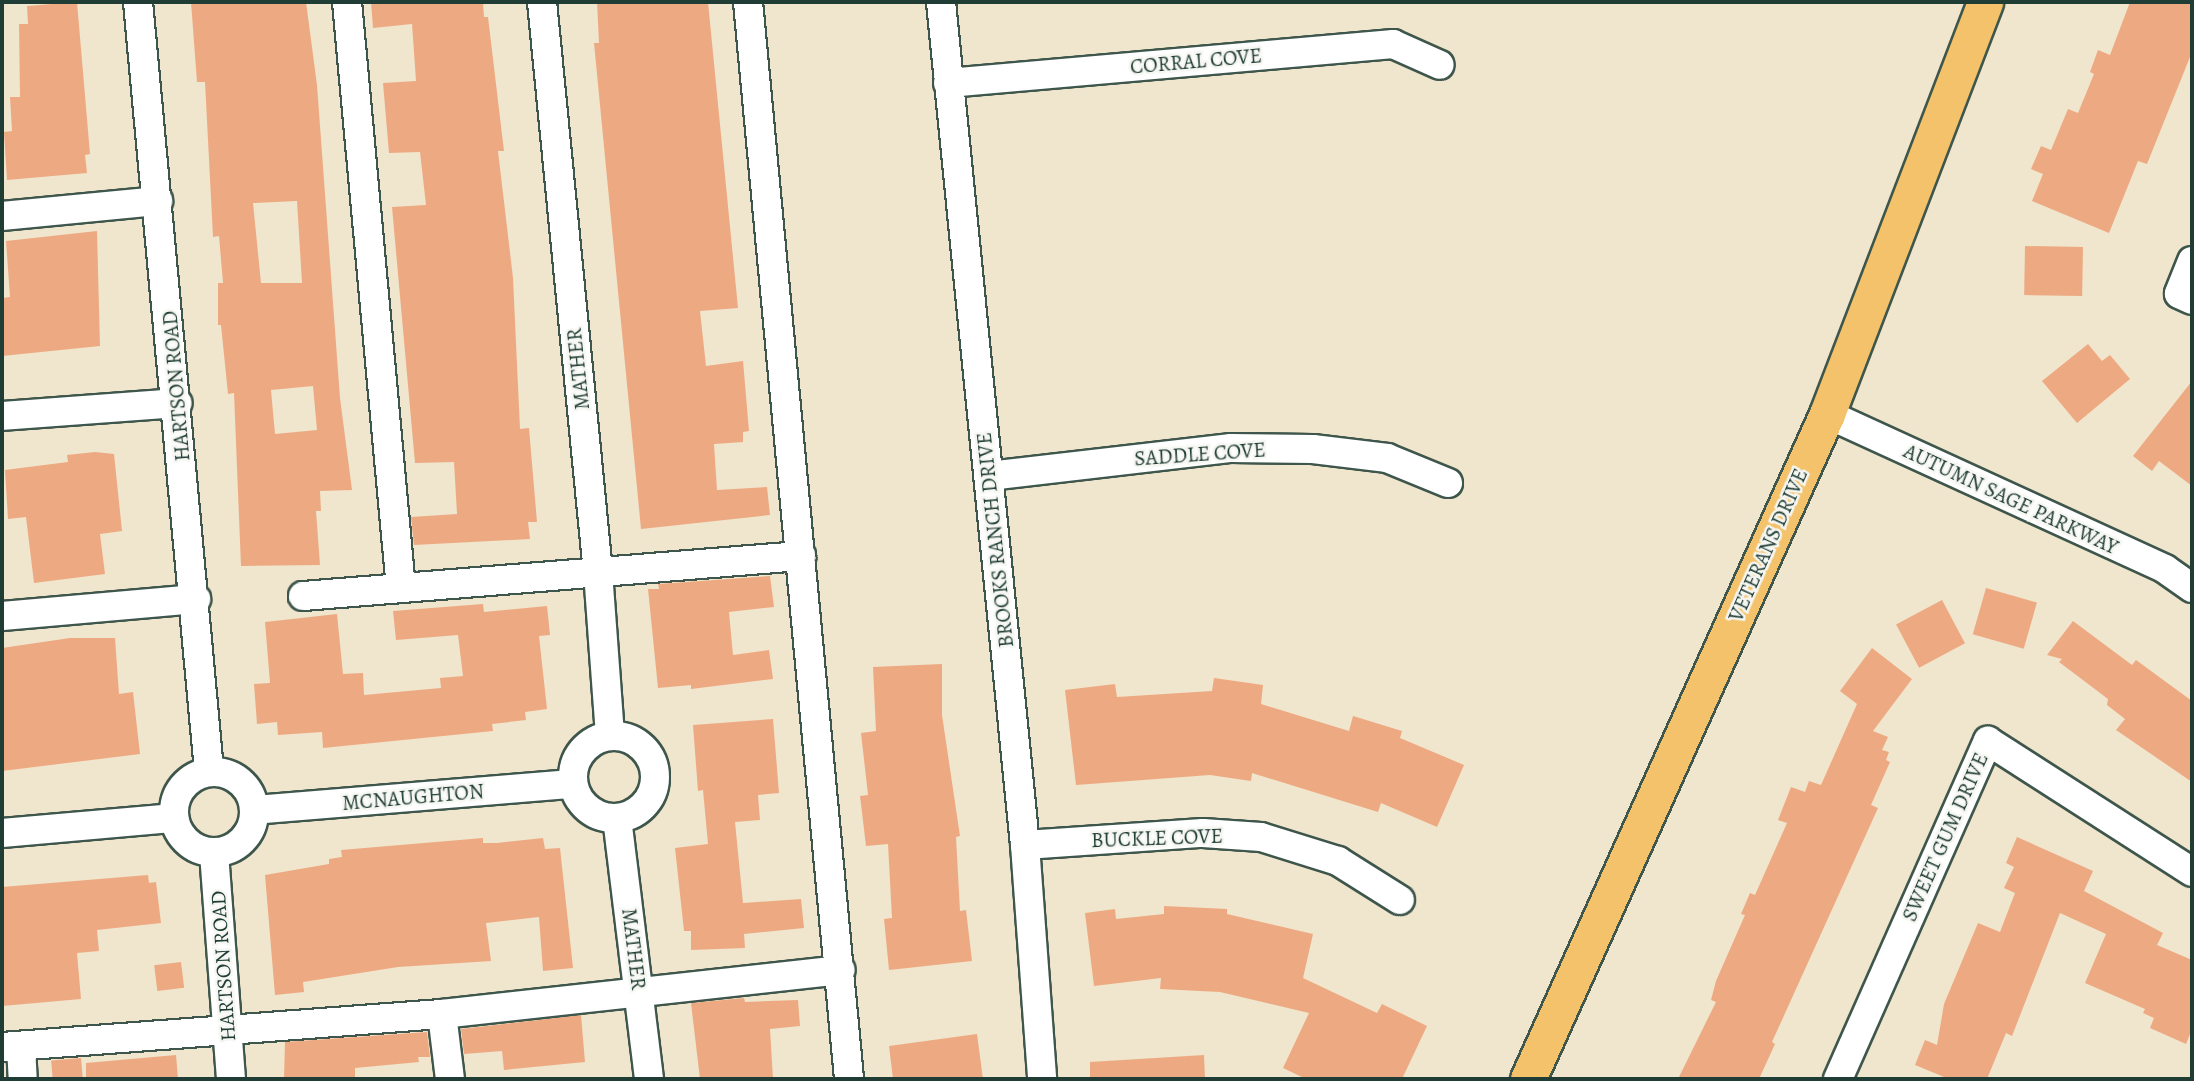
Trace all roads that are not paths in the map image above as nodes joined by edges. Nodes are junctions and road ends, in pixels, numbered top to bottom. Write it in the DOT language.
graph roads {
  1 [pos="138,2"];
  2 [pos="347,2"];
  3 [pos="541,2"];
  4 [pos="748,2"];
  5 [pos="941,2"];
  6 [pos="1985,2"];
  7 [pos="1440,65"];
  8 [pos="948,83"];
  9 [pos="158,201"];
  10 [pos="2,216"];
  11 [pos="2192,261"];
  12 [pos="2192,300"];
  13 [pos="178,403"];
  14 [pos="1827,414"];
  15 [pos="2,415"];
  16 [pos="989,475"];
  17 [pos="1448,483"];
  18 [pos="801,556"];
  19 [pos="598,572"];
  20 [pos="401,588"];
  21 [pos="2192,588"];
  22 [pos="303,596"];
  23 [pos="195,600"];
  24 [pos="2,616"];
  25 [pos="610,736"];
  26 [pos="209,771"];
  27 [pos="573,784"];
  28 [pos="254,810"];
  29 [pos="174,818"];
  30 [pos="617,818"];
  31 [pos="2,833"];
  32 [pos="1025,845"];
  33 [pos="214,853"];
  34 [pos="2192,872"];
  35 [pos="1400,900"];
  36 [pos="841,970"];
  37 [pos="640,992"];
  38 [pos="442,1014"];
  39 [pos="227,1030"];
  40 [pos="11,1047"];
  41 [pos="23,1079"];
  42 [pos="231,1079"];
  43 [pos="450,1079"];
  44 [pos="649,1079"];
  45 [pos="849,1079"];
  46 [pos="1042,1079"];
  47 [pos="1528,1079"];
  48 [pos="1838,1079"];
  1 -- 9 [label="street, HARTSON ROAD"];
  2 -- 20 [label="street"];
  3 -- 19 [label="street, MATHER"];
  4 -- 18 [label="street"];
  5 -- 8 [label="street, BROOKS RANCH DRIVE"];
  6 -- 14 [label="main road, VETERANS DRIVE"];
  7 -- 8 [label="street, CORRAL COVE"];
  8 -- 16 [label="street, BROOKS RANCH DRIVE"];
  9 -- 10 [label="street"];
  9 -- 13 [label="street, HARTSON ROAD"];
  11 -- 12 [label="street"];
  13 -- 15 [label="street"];
  13 -- 23 [label="street, HARTSON ROAD"];
  14 -- 21 [label="street, AUTUMN SAGE PARKWAY"];
  14 -- 47 [label="main road, VETERANS DRIVE"];
  16 -- 17 [label="street, SADDLE COVE"];
  16 -- 32 [label="street, BROOKS RANCH DRIVE"];
  18 -- 19 [label="street"];
  18 -- 36 [label="street"];
  19 -- 20 [label="street"];
  19 -- 25 [label="street, MATHER"];
  20 -- 22 [label="street"];
  23 -- 24 [label="street"];
  23 -- 26 [label="street, HARTSON ROAD"];
  25 -- 27 [label="street"];
  25 -- 30 [label="street"];
  26 -- 28 [label="street"];
  26 -- 29 [label="street"];
  27 -- 28 [label="street, MCNAUGHTON"];
  27 -- 30 [label="street"];
  28 -- 33 [label="street"];
  29 -- 31 [label="street"];
  29 -- 33 [label="street"];
  30 -- 37 [label="street, MATHER"];
  32 -- 35 [label="street, BUCKLE COVE"];
  32 -- 46 [label="street, BROOKS RANCH DRIVE"];
  33 -- 39 [label="street, HARTSON ROAD"];
  34 -- 48 [label="street, SWEET GUM DRIVE"];
  36 -- 37 [label="street"];
  36 -- 45 [label="street"];
  37 -- 38 [label="street"];
  37 -- 44 [label="street, MATHER"];
  38 -- 39 [label="street"];
  38 -- 43 [label="street"];
  39 -- 40 [label="street"];
  39 -- 42 [label="street, HARTSON ROAD"];
  40 -- 41 [label="street"];
}
